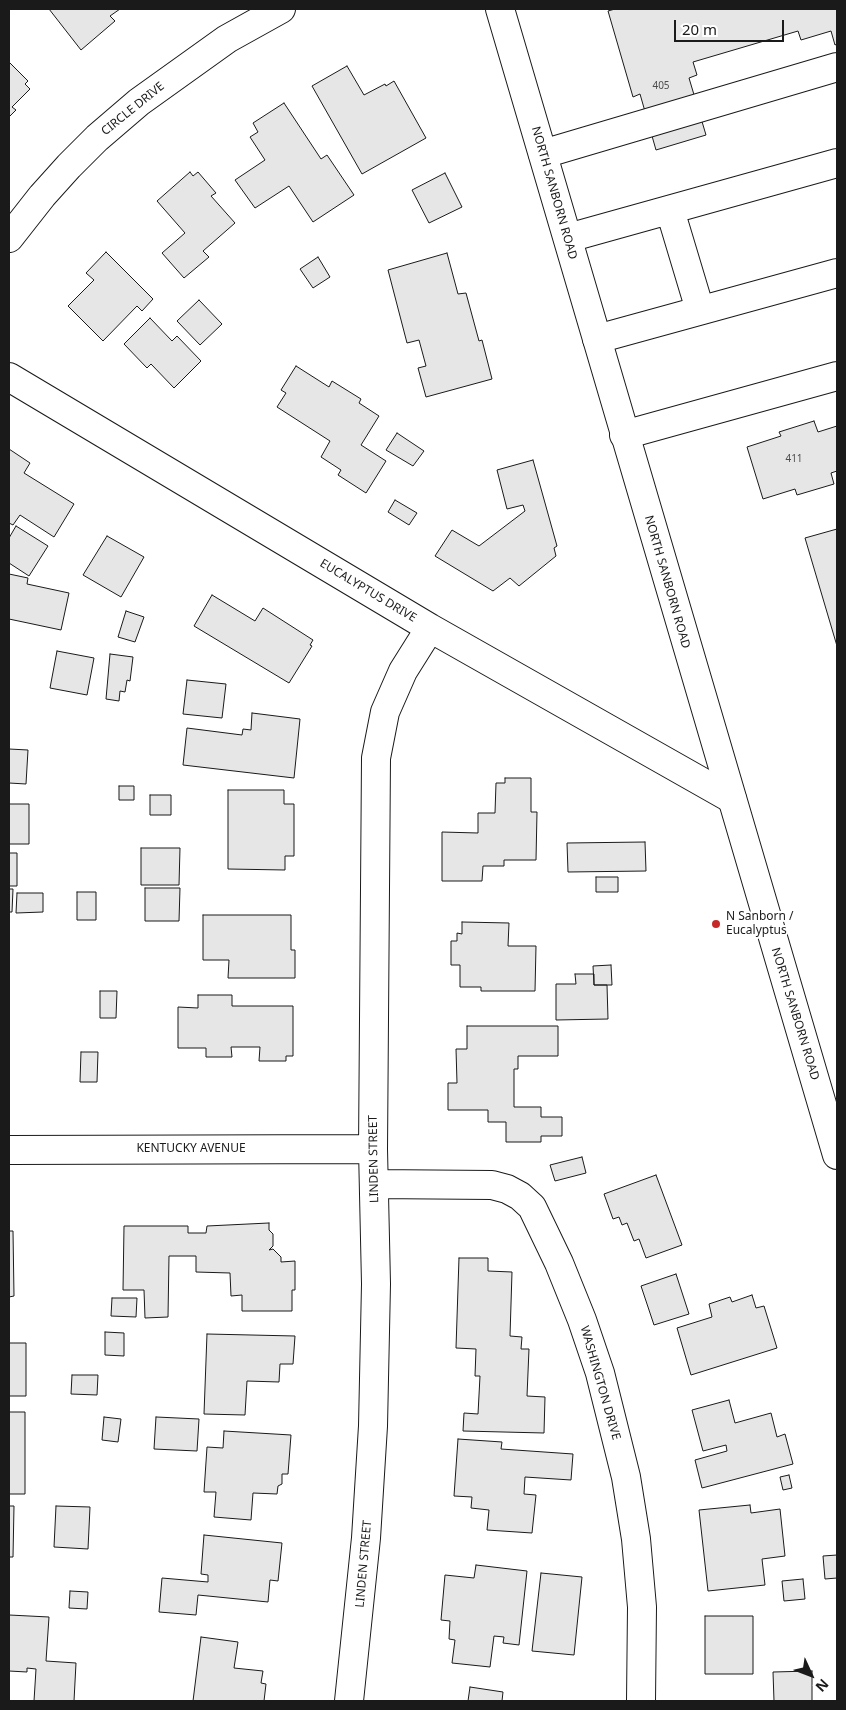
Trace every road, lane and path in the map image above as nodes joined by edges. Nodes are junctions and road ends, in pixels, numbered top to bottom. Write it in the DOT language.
graph roads {
  1 [pos="281,9"];
  2 [pos="500,9"];
  3 [pos="837,67"];
  4 [pos="543,154"];
  5 [pos="837,164"];
  6 [pos="670,210"];
  7 [pos="9,238"];
  8 [pos="568,238"];
  9 [pos="837,273"];
  10 [pos="700,310"];
  11 [pos="597,340"];
  12 [pos="837,376"];
  13 [pos="9,377"];
  14 [pos="624,435"];
  15 [pos="430,628"];
  16 [pos="732,799"];
  17 [pos="373,1149"];
  18 [pos="9,1150"];
  19 [pos="837,1155"];
  20 [pos="374,1184"];
  21 [pos="349,1701"];
  22 [pos="641,1701"];
  1 -- 7 [label="street, CIRCLE DRIVE"];
  2 -- 4 [label="street, NORTH SANBORN ROAD"];
  3 -- 4 [label="street"];
  4 -- 8 [label="street, NORTH SANBORN ROAD"];
  5 -- 6 [label="street"];
  6 -- 8 [label="street"];
  6 -- 10 [label="street"];
  8 -- 11 [label="street, NORTH SANBORN ROAD"];
  9 -- 10 [label="street"];
  10 -- 11 [label="street"];
  11 -- 14 [label="street, NORTH SANBORN ROAD"];
  12 -- 14 [label="street"];
  13 -- 15 [label="street, EUCALYPTUS DRIVE"];
  14 -- 16 [label="street, NORTH SANBORN ROAD"];
  15 -- 16 [label="street, EUCALYPTUS DRIVE"];
  15 -- 17 [label="street, LINDEN STREET"];
  16 -- 19 [label="street, NORTH SANBORN ROAD"];
  17 -- 18 [label="street, KENTUCKY AVENUE"];
  17 -- 20 [label="street, LINDEN STREET"];
  20 -- 21 [label="street, LINDEN STREET"];
  20 -- 22 [label="street, WASHINGTON DRIVE"];
}
